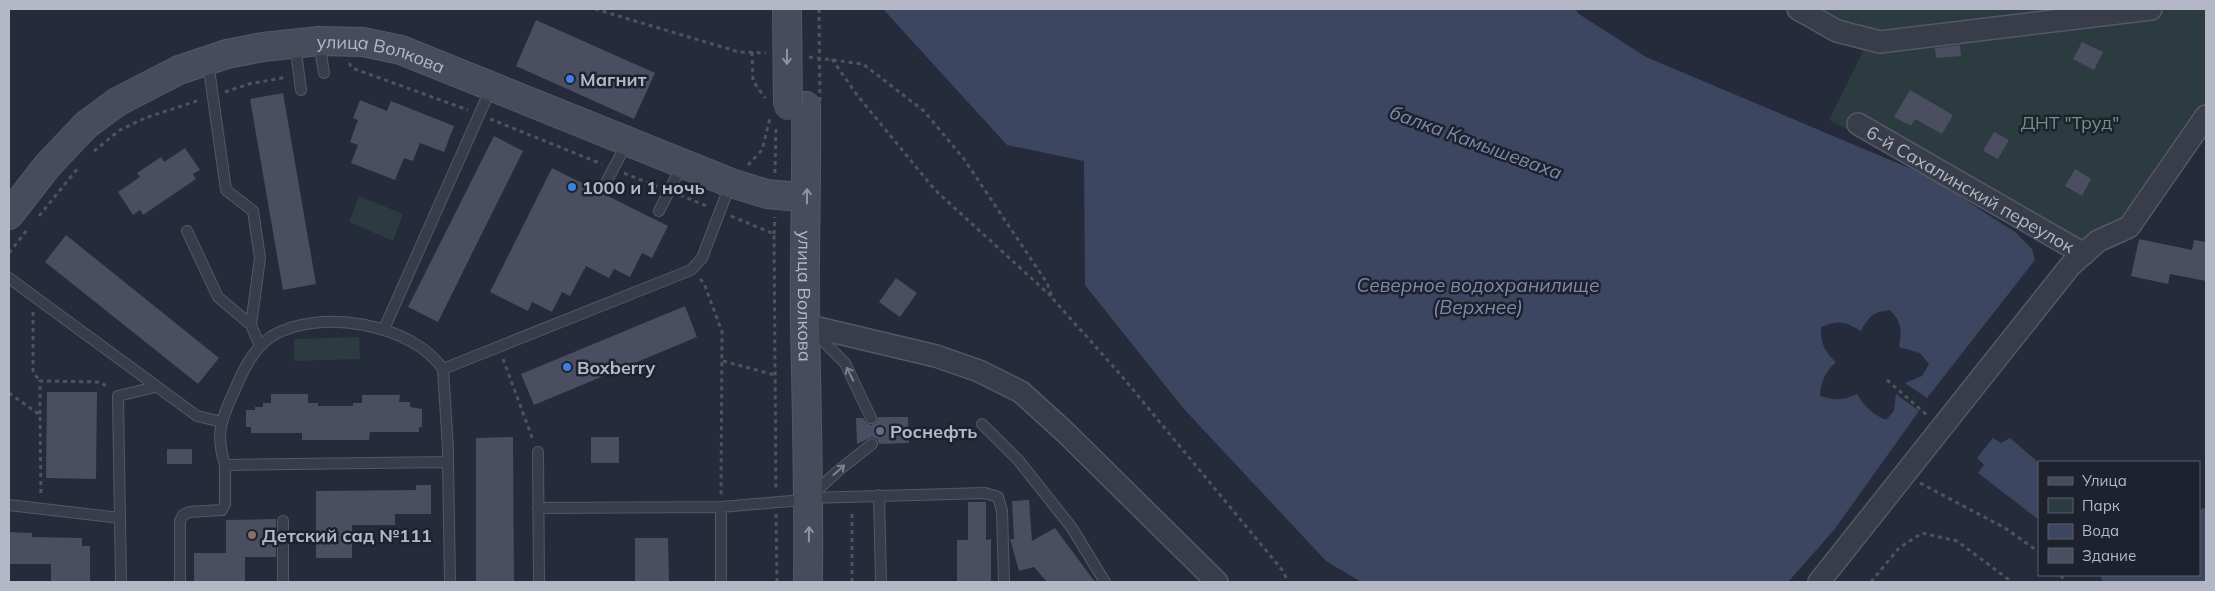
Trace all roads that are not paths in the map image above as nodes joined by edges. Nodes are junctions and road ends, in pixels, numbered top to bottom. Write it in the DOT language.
graph roads {
  1 [pos="787,9"];
  2 [pos="806,9"];
  3 [pos="1798,9"];
  4 [pos="2151,9"];
  5 [pos="312,49"];
  6 [pos="208,61"];
  7 [pos="324,73"];
  8 [pos="492,86"];
  9 [pos="301,90"];
  10 [pos="788,109"];
  11 [pos="2206,116"];
  12 [pos="1858,124"];
  13 [pos="627,141"];
  14 [pos="682,163"];
  15 [pos="731,183"];
  16 [pos="604,186"];
  17 [pos="782,195"];
  18 [pos="659,212"];
  19 [pos="9,215"];
  20 [pos="187,231"];
  21 [pos="2084,254"];
  22 [pos="9,278"];
  23 [pos="251,325"];
  24 [pos="805,325"];
  25 [pos="384,329"];
  26 [pos="260,346"];
  27 [pos="443,368"];
  28 [pos="155,387"];
  29 [pos="871,418"];
  30 [pos="222,422"];
  31 [pos="982,424"];
  32 [pos="872,444"];
  33 [pos="538,452"];
  34 [pos="448,462"];
  35 [pos="225,465"];
  36 [pos="879,495"];
  37 [pos="792,500"];
  38 [pos="9,505"];
  39 [pos="721,507"];
  40 [pos="538,508"];
  41 [pos="120,518"];
  42 [pos="283,521"];
  43 [pos="121,582"];
  44 [pos="180,582"];
  45 [pos="283,582"];
  46 [pos="450,582"];
  47 [pos="538,582"];
  48 [pos="722,582"];
  49 [pos="789,582"];
  50 [pos="808,582"];
  51 [pos="881,582"];
  52 [pos="1004,582"];
  53 [pos="1105,582"];
  54 [pos="1217,582"];
  55 [pos="1819,582"];
  1 -- 10 [label="main road, улица Волкова, one-way, bridge"];
  2 -- 10 [label="main road, улица Волкова"];
  3 -- 4 [label="street"];
  5 -- 6 [label="main road, улица Волкова"];
  5 -- 7 [label="lane"];
  5 -- 8 [label="main road, улица Волкова"];
  5 -- 9 [label="lane"];
  6 -- 19 [label="main road, улица Волкова"];
  6 -- 23 [label="lane"];
  8 -- 13 [label="main road, улица Волкова"];
  8 -- 25 [label="lane"];
  10 -- 17 [label="main road, улица Волкова"];
  24 -- 10 [label="main road, улица Волкова, one-way"];
  11 -- 21 [label="street"];
  12 -- 21 [label="street, 6-й Сахалинский переулок"];
  13 -- 14 [label="main road, улица Волкова"];
  13 -- 16 [label="lane"];
  14 -- 15 [label="main road, улица Волкова"];
  14 -- 18 [label="lane"];
  15 -- 17 [label="main road, улица Волкова"];
  15 -- 27 [label="lane"];
  17 -- 37 [label="main road, улица Волкова"];
  20 -- 23 [label="lane"];
  21 -- 55 [label="street"];
  22 -- 28 [label="lane"];
  23 -- 26 [label="lane"];
  29 -- 24 [label="lane, one-way"];
  24 -- 37 [label="main road, улица Волкова"];
  24 -- 54 [label="street"];
  25 -- 26 [label="lane"];
  25 -- 27 [label="lane"];
  26 -- 30 [label="lane"];
  27 -- 34 [label="lane"];
  28 -- 30 [label="lane"];
  28 -- 41 [label="lane"];
  30 -- 35 [label="lane"];
  31 -- 53 [label="lane"];
  37 -- 32 [label="lane, one-way"];
  33 -- 40 [label="lane"];
  34 -- 35 [label="lane"];
  34 -- 46 [label="lane"];
  35 -- 44 [label="lane"];
  36 -- 37 [label="lane"];
  36 -- 51 [label="lane"];
  36 -- 52 [label="lane"];
  37 -- 39 [label="lane"];
  37 -- 49 [label="main road, улица Волкова"];
  50 -- 37 [label="main road, улица Волкова, one-way"];
  38 -- 41 [label="lane"];
  39 -- 40 [label="lane"];
  39 -- 48 [label="lane"];
  40 -- 47 [label="lane"];
  41 -- 43 [label="lane"];
  42 -- 45 [label="lane"];
}
